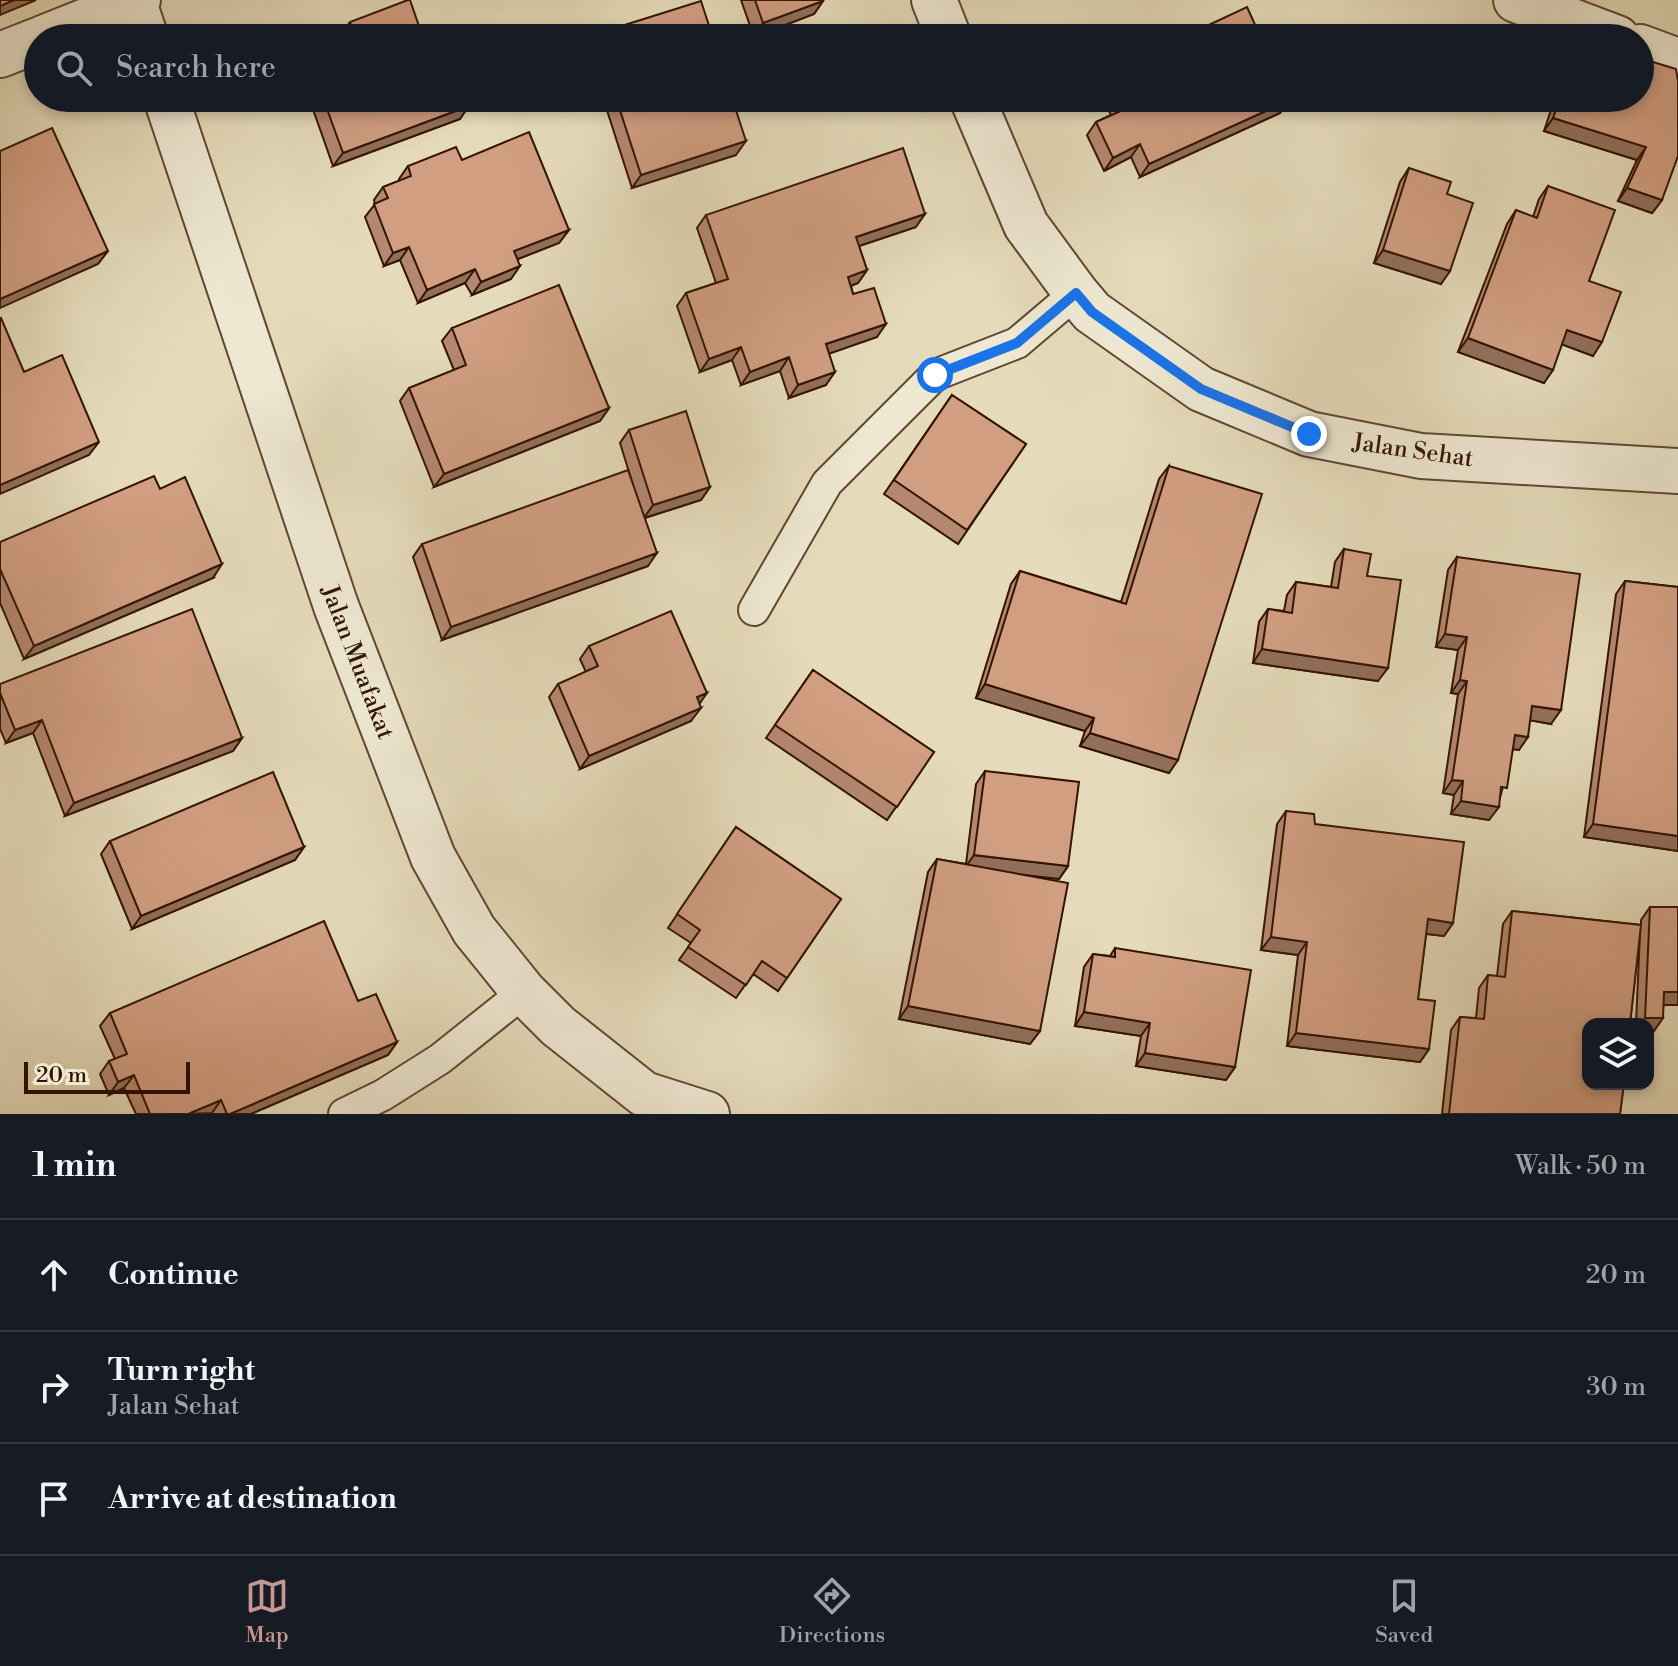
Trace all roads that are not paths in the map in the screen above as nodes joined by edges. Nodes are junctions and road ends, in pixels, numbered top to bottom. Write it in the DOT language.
graph roads {
  1 [pos="934,0"];
  2 [pos="1516,0"];
  3 [pos="138,10"];
  4 [pos="91,24"];
  5 [pos="943,24"];
  6 [pos="1580,24"];
  7 [pos="24,46"];
  8 [pos="1654,52"];
  9 [pos="0,55"];
  10 [pos="1678,61"];
  11 [pos="171,112"];
  12 [pos="978,112"];
  13 [pos="1076,293"];
  14 [pos="1678,471"];
  15 [pos="754,610"];
  16 [pos="524,992"];
  17 [pos="344,1114"];
  18 [pos="707,1114"];
  1 -- 5 [label="street"];
  2 -- 6 [label="street"];
  3 -- 4 [label="street"];
  7 -- 9 [label="street"];
  8 -- 10 [label="street"];
  11 -- 16 [label="street, Jalan Muafakat"];
  12 -- 13 [label="street, Jalan Sehat"];
  13 -- 14 [label="street, Jalan Sehat"];
  13 -- 15 [label="lane"];
  16 -- 17 [label="lane"];
  16 -- 18 [label="street, Jalan Muafakat"];
}
